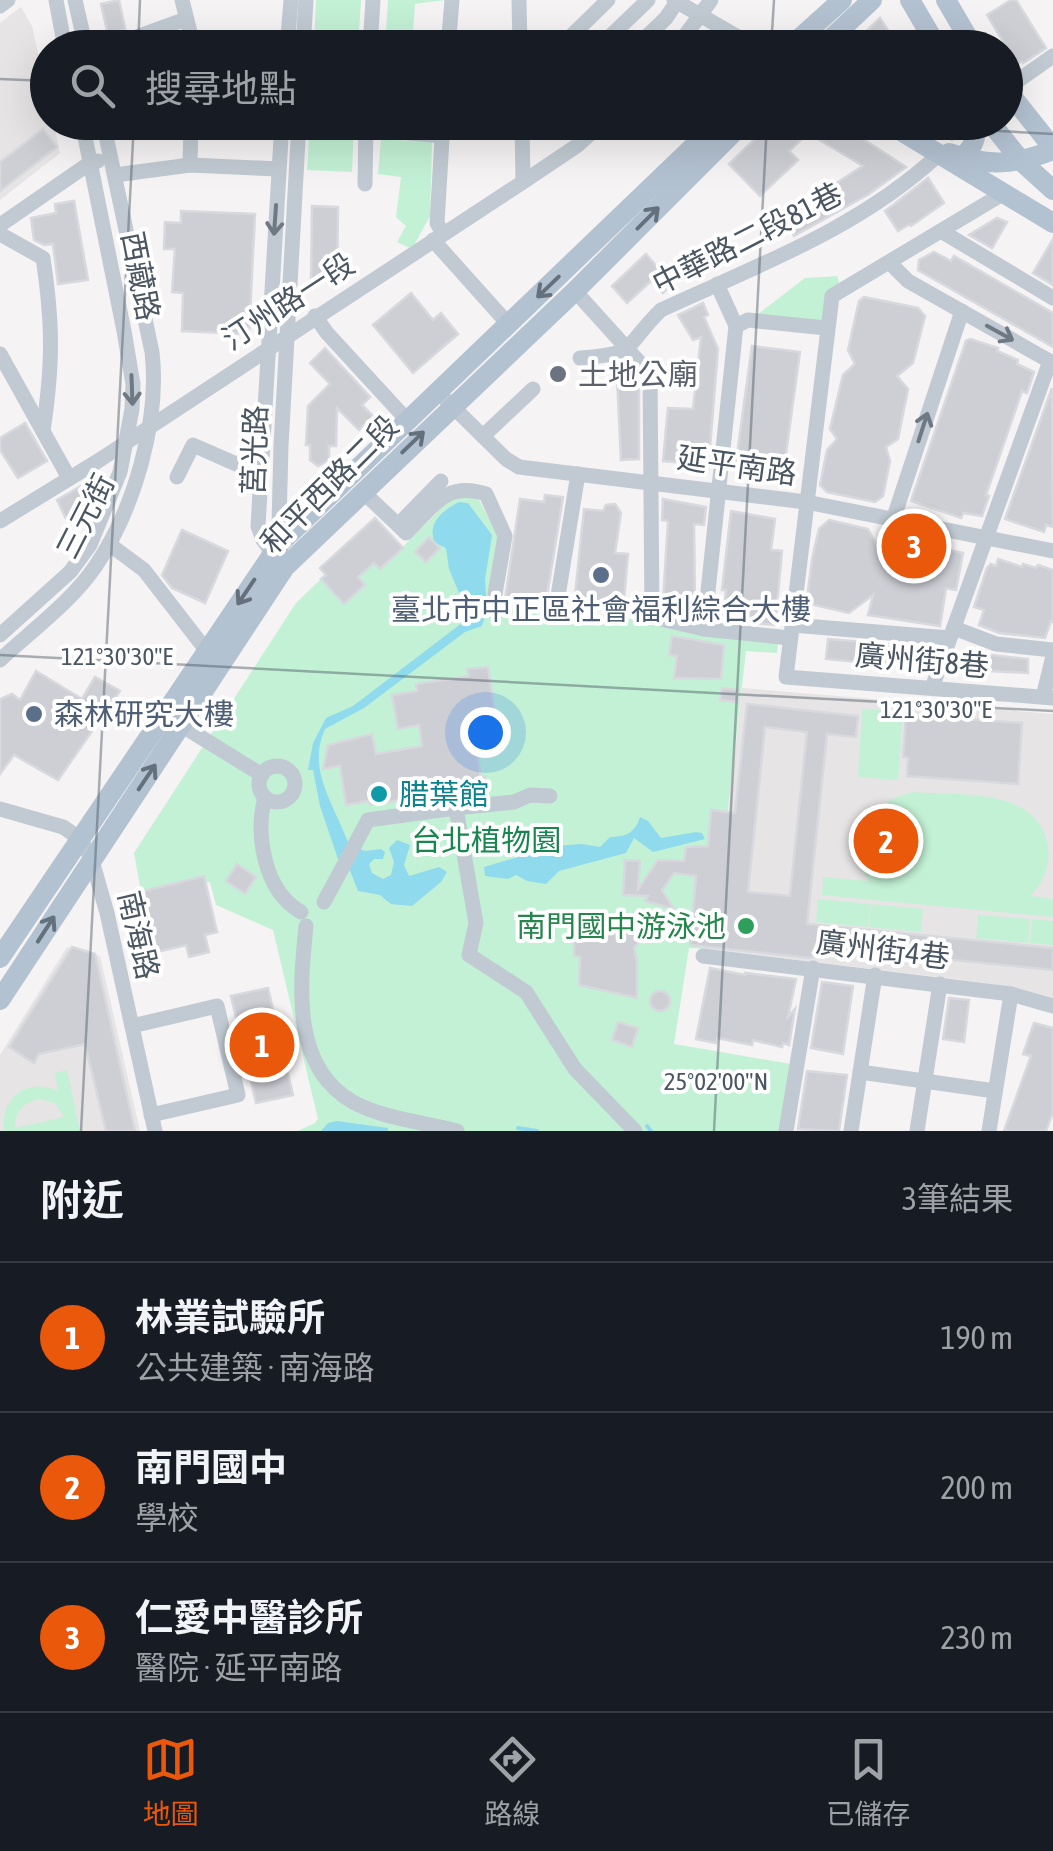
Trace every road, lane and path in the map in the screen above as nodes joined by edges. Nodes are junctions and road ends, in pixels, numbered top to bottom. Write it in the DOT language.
graph roads {
  1 [pos="8,0"];
  2 [pos="56,0"];
  3 [pos="75,0"];
  4 [pos="182,0"];
  5 [pos="290,0"];
  6 [pos="306,0"];
  7 [pos="373,0"];
  8 [pos="452,0"];
  9 [pos="519,0"];
  10 [pos="608,0"];
  11 [pos="648,0"];
  12 [pos="677,0"];
  13 [pos="711,0"];
  14 [pos="842,0"];
  15 [pos="872,0"];
  16 [pos="910,0"];
  17 [pos="953,2"];
  18 [pos="0,6"];
  19 [pos="702,15"];
  20 [pos="186,19"];
  21 [pos="62,30"];
  22 [pos="82,30"];
  23 [pos="156,30"];
  24 [pos="189,30"];
  25 [pos="288,30"];
  26 [pos="305,30"];
  27 [pos="371,30"];
  28 [pos="450,30"];
  29 [pos="520,30"];
  30 [pos="577,30"];
  31 [pos="617,30"];
  32 [pos="654,30"];
  33 [pos="690,30"];
  34 [pos="727,30"];
  35 [pos="809,30"];
  36 [pos="840,30"];
  37 [pos="928,30"];
  38 [pos="966,30"];
  39 [pos="1053,56"];
  40 [pos="1023,77"];
  41 [pos="1023,111"];
  42 [pos="86,140"];
  43 [pos="107,140"];
  44 [pos="191,140"];
  45 [pos="281,140"];
  46 [pos="298,140"];
  47 [pos="366,140"];
  48 [pos="441,140"];
  49 [pos="522,140"];
  50 [pos="583,140"];
  51 [pos="700,140"];
  52 [pos="726,140"];
  53 [pos="916,140"];
  54 [pos="975,140"];
  55 [pos="1004,140"];
  56 [pos="1053,149"];
  57 [pos="933,150"];
  58 [pos="961,157"];
  59 [pos="1022,162"];
  60 [pos="90,163"];
  61 [pos="190,166"];
  62 [pos="113,167"];
  63 [pos="279,170"];
  64 [pos="523,182"];
  65 [pos="365,184"];
  66 [pos="1053,190"];
  67 [pos="1004,193"];
  68 [pos="1053,224"];
  69 [pos="0,225"];
  70 [pos="940,231"];
  71 [pos="0,234"];
  72 [pos="438,237"];
  73 [pos="890,263"];
  74 [pos="718,284"];
  75 [pos="574,291"];
  76 [pos="1053,298"];
  77 [pos="962,311"];
  78 [pos="315,316"];
  79 [pos="510,325"];
  80 [pos="736,326"];
  81 [pos="826,328"];
  82 [pos="286,335"];
  83 [pos="266,348"];
  84 [pos="629,349"];
  85 [pos="0,354"];
  86 [pos="580,358"];
  87 [pos="1051,362"];
  88 [pos="5,378"];
  89 [pos="533,389"];
  90 [pos="445,399"];
  91 [pos="407,420"];
  92 [pos="151,424"];
  93 [pos="43,430"];
  94 [pos="483,436"];
  95 [pos="126,442"];
  96 [pos="578,474"];
  97 [pos="260,475"];
  98 [pos="177,477"];
  99 [pos="69,478"];
  100 [pos="441,481"];
  101 [pos="650,481"];
  102 [pos="718,489"];
  103 [pos="362,490"];
  104 [pos="806,502"];
  105 [pos="893,520"];
  106 [pos="0,521"];
  107 [pos="398,524"];
  108 [pos="987,539"];
  109 [pos="108,544"];
  110 [pos="1053,552"];
  111 [pos="279,555"];
  112 [pos="495,594"];
  113 [pos="555,614"];
  114 [pos="704,629"];
  115 [pos="791,631"];
  116 [pos="952,633"];
  117 [pos="0,635"];
  118 [pos="206,650"];
  119 [pos="1053,653"];
  120 [pos="0,660"];
  121 [pos="932,688"];
  122 [pos="1048,698"];
  123 [pos="181,725"];
  124 [pos="262,775"];
  125 [pos="265,796"];
  126 [pos="550,796"];
  127 [pos="456,808"];
  128 [pos="0,809"];
  129 [pos="79,838"];
  130 [pos="91,857"];
  131 [pos="324,902"];
  132 [pos="704,956"];
  133 [pos="0,958"];
  134 [pos="813,968"];
  135 [pos="875,975"];
  136 [pos="940,984"];
  137 [pos="1010,994"];
  138 [pos="0,1000"];
  139 [pos="1053,1006"];
  140 [pos="132,1026"];
  141 [pos="860,1072"];
  142 [pos="924,1081"];
  143 [pos="996,1091"];
  144 [pos="153,1123"];
  145 [pos="457,1131"];
  146 [pos="634,1131"];
  147 [pos="786,1131"];
  148 [pos="850,1131"];
  149 [pos="917,1131"];
  150 [pos="990,1131"];
  1 -- 18 [label="street"];
  2 -- 21 [label="street"];
  3 -- 22 [label="street"];
  4 -- 20 [label="street"];
  5 -- 25 [label="street"];
  6 -- 26 [label="street"];
  7 -- 27 [label="street"];
  8 -- 28 [label="street"];
  9 -- 29 [label="street"];
  10 -- 30 [label="street"];
  11 -- 31 [label="street"];
  12 -- 19 [label="street"];
  12 -- 32 [label="street"];
  13 -- 19 [label="street"];
  14 -- 35 [label="main road"];
  15 -- 36 [label="main road"];
  16 -- 37 [label="main road"];
  17 -- 38 [label="main road"];
  19 -- 33 [label="street"];
  19 -- 34 [label="street"];
  20 -- 23 [label="street"];
  20 -- 24 [label="street"];
  39 -- 40 [label="street"];
  41 -- 56 [label="main road"];
  42 -- 60 [label="street, 西藏路"];
  43 -- 62 [label="street, 西藏路"];
  44 -- 61 [label="street"];
  45 -- 63 [label="street, 莒光路"];
  46 -- 82 [label="street, 莒光路"];
  47 -- 65 [label="street"];
  48 -- 72 [label="street"];
  49 -- 64 [label="street"];
  50 -- 64 [label="street, 汀州路一段"];
  51 -- 79 [label="main road, 和平西路二段, one-way"];
  75 -- 52 [label="main road, 和平西路二段, one-way"];
  53 -- 57 [label="main road"];
  54 -- 58 [label="main road"];
  55 -- 59 [label="main road"];
  56 -- 59 [label="main road"];
  57 -- 58 [label="main road"];
  57 -- 67 [label="main road"];
  57 -- 74 [label="street, 中華路二段81巷"];
  58 -- 59 [label="main road"];
  59 -- 66 [label="main road"];
  60 -- 62 [label="street"];
  60 -- 69 [label="street"];
  60 -- 95 [label="street, 西藏路, one-way"];
  61 -- 62 [label="street"];
  61 -- 63 [label="street"];
  62 -- 92 [label="street, 西藏路"];
  63 -- 83 [label="street, 莒光路, one-way"];
  64 -- 72 [label="street, 汀州路一段"];
  67 -- 68 [label="main road"];
  67 -- 70 [label="street"];
  70 -- 73 [label="street"];
  70 -- 76 [label="street"];
  71 -- 93 [label="street"];
  72 -- 78 [label="street, 汀州路一段"];
  72 -- 79 [label="street"];
  73 -- 77 [label="street"];
  73 -- 81 [label="street"];
  74 -- 80 [label="street"];
  74 -- 84 [label="street, 中華路二段81巷"];
  75 -- 84 [label="street"];
  75 -- 90 [label="main road, 和平西路二段"];
  77 -- 87 [label="street, one-way"];
  105 -- 77 [label="street, one-way"];
  78 -- 82 [label="street, 汀州路一段"];
  78 -- 91 [label="street"];
  79 -- 90 [label="main road, 和平西路二段"];
  80 -- 81 [label="street"];
  80 -- 102 [label="street"];
  81 -- 104 [label="street"];
  82 -- 83 [label="street, 汀州路一段"];
  82 -- 111 [label="street, 莒光路"];
  83 -- 92 [label="street, 汀州路一段"];
  83 -- 97 [label="street, 莒光路"];
  84 -- 86 [label="street"];
  84 -- 101 [label="street"];
  85 -- 88 [label="street"];
  87 -- 108 [label="street"];
  88 -- 93 [label="street"];
  89 -- 94 [label="street"];
  90 -- 91 [label="main road, 和平西路二段"];
  90 -- 94 [label="street, 延平南路"];
  103 -- 90 [label="main road, 和平西路二段, one-way"];
  91 -- 111 [label="main road, 和平西路二段"];
  92 -- 95 [label="street, 汀州路一段"];
  92 -- 109 [label="street, 三元街"];
  93 -- 99 [label="street"];
  94 -- 96 [label="street, 延平南路"];
  95 -- 99 [label="street, 汀州路一段"];
  95 -- 117 [label="street, 三元街"];
  96 -- 101 [label="street, 延平南路"];
  96 -- 113 [label="street"];
  97 -- 98 [label="street"];
  97 -- 111 [label="street, 莒光路"];
  99 -- 106 [label="street, 汀州路一段"];
  100 -- 107 [label="street"];
  101 -- 102 [label="street, 延平南路"];
  101 -- 114 [label="street"];
  102 -- 104 [label="street, 延平南路"];
  102 -- 114 [label="street"];
  103 -- 107 [label="street"];
  103 -- 111 [label="main road, 和平西路二段"];
  104 -- 105 [label="street, 延平南路"];
  104 -- 115 [label="street"];
  105 -- 108 [label="street, 延平南路"];
  107 -- 112 [label="street"];
  108 -- 110 [label="street, 延平南路"];
  108 -- 116 [label="street"];
  109 -- 118 [label="street"];
  109 -- 120 [label="street, 三元街"];
  111 -- 118 [label="main road, 和平西路二段, one-way"];
  111 -- 123 [label="main road, 和平西路二段"];
  114 -- 115 [label="street"];
  115 -- 116 [label="street"];
  115 -- 121 [label="street, 廣州街8巷"];
  116 -- 119 [label="street"];
  116 -- 121 [label="street"];
  118 -- 129 [label="main road, 和平西路二段"];
  119 -- 122 [label="street"];
  121 -- 122 [label="street, 廣州街8巷"];
  123 -- 124 [label="street"];
  130 -- 123 [label="main road, 和平西路二段, one-way"];
  124 -- 125 [label="street"];
  124 -- 125 [label="street"];
  125 -- 145 [label="street"];
  126 -- 127 [label="street"];
  127 -- 131 [label="street"];
  127 -- 146 [label="street"];
  128 -- 129 [label="street"];
  129 -- 130 [label="street, 南海路"];
  129 -- 133 [label="main road, 和平西路二段"];
  138 -- 130 [label="main road, 和平西路二段, one-way"];
  130 -- 140 [label="street, 南海路"];
  132 -- 134 [label="street, 廣州街4巷"];
  134 -- 135 [label="street, 廣州街4巷"];
  134 -- 147 [label="street"];
  135 -- 136 [label="street, 廣州街4巷"];
  135 -- 141 [label="street"];
  136 -- 137 [label="street, 廣州街4巷"];
  136 -- 142 [label="street"];
  137 -- 139 [label="street, 廣州街4巷"];
  137 -- 143 [label="street"];
  140 -- 144 [label="street, 南海路"];
  140 -- 144 [label="street"];
  141 -- 142 [label="street"];
  141 -- 148 [label="street"];
  142 -- 143 [label="street"];
  142 -- 149 [label="street"];
  143 -- 150 [label="street"];
}
